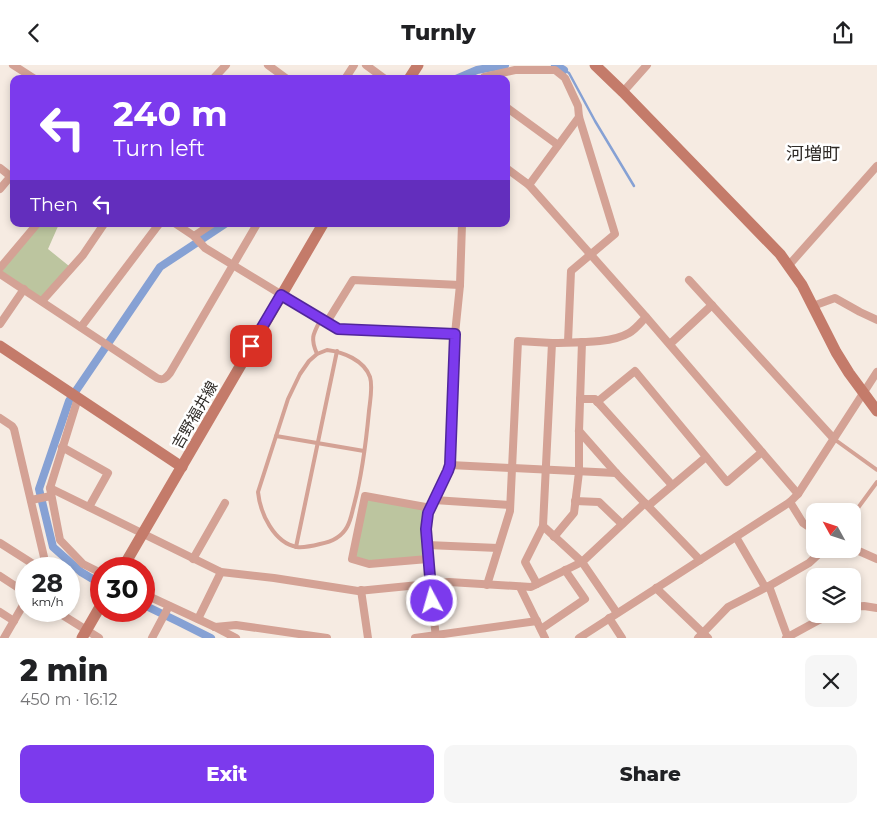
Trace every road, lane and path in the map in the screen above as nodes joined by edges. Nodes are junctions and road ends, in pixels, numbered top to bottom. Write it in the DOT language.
graph roads {
  1 [pos="13,65"];
  2 [pos="226,65"];
  3 [pos="268,65"];
  4 [pos="366,65"];
  5 [pos="595,65"];
  6 [pos="647,65"];
  7 [pos="514,68"];
  8 [pos="29,75"];
  9 [pos="217,75"];
  10 [pos="282,75"];
  11 [pos="380,75"];
  12 [pos="491,75"];
  13 [pos="623,92"];
  14 [pos="510,110"];
  15 [pos="579,117"];
  16 [pos="558,145"];
  17 [pos="877,166"];
  18 [pos="510,171"];
  19 [pos="10,179"];
  20 [pos="529,185"];
  21 [pos="0,189"];
  22 [pos="34,227"];
  23 [pos="102,227"];
  24 [pos="157,227"];
  25 [pos="181,227"];
  26 [pos="207,227"];
  27 [pos="255,227"];
  28 [pos="321,227"];
  29 [pos="462,227"];
  30 [pos="194,235"];
  31 [pos="591,255"];
  32 [pos="789,265"];
  33 [pos="233,266"];
  34 [pos="0,268"];
  35 [pos="0,273"];
  36 [pos="689,280"];
  37 [pos="460,285"];
  38 [pos="24,289"];
  39 [pos="281,295"];
  40 [pos="42,301"];
  41 [pos="712,305"];
  42 [pos="813,306"];
  43 [pos="646,317"];
  44 [pos="324,320"];
  45 [pos="877,320"];
  46 [pos="0,324"];
  47 [pos="81,327"];
  48 [pos="455,334"];
  49 [pos="568,342"];
  50 [pos="582,342"];
  51 [pos="552,343"];
  52 [pos="670,344"];
  53 [pos="0,346"];
  54 [pos="337,351"];
  55 [pos="317,354"];
  56 [pos="877,372"];
  57 [pos="863,393"];
  58 [pos="74,395"];
  59 [pos="580,399"];
  60 [pos="597,402"];
  61 [pos="877,411"];
  62 [pos="2,420"];
  63 [pos="0,429"];
  64 [pos="579,431"];
  65 [pos="276,436"];
  66 [pos="834,439"];
  67 [pos="318,443"];
  68 [pos="62,447"];
  69 [pos="364,451"];
  70 [pos="762,452"];
  71 [pos="706,457"];
  72 [pos="450,465"];
  73 [pos="182,467"];
  74 [pos="512,468"];
  75 [pos="545,470"];
  76 [pos="877,470"];
  77 [pos="579,472"];
  78 [pos="616,473"];
  79 [pos="877,482"];
  80 [pos="672,485"];
  81 [pos="50,492"];
  82 [pos="798,494"];
  83 [pos="31,500"];
  84 [pos="434,500"];
  85 [pos="575,501"];
  86 [pos="790,502"];
  87 [pos="225,503"];
  88 [pos="647,504"];
  89 [pos="861,504"];
  90 [pos="510,505"];
  91 [pos="88,507"];
  92 [pos="431,508"];
  93 [pos="622,524"];
  94 [pos="806,525"];
  95 [pos="543,526"];
  96 [pos="142,534"];
  97 [pos="554,537"];
  98 [pos="736,537"];
  99 [pos="0,543"];
  100 [pos="428,545"];
  101 [pos="296,547"];
  102 [pos="498,548"];
  103 [pos="861,552"];
  104 [pos="23,557"];
  105 [pos="44,557"];
  106 [pos="129,557"];
  107 [pos="814,558"];
  108 [pos="193,559"];
  109 [pos="428,559"];
  110 [pos="877,559"];
  111 [pos="700,560"];
  112 [pos="582,562"];
  113 [pos="90,568"];
  114 [pos="565,570"];
  115 [pos="221,572"];
  116 [pos="0,576"];
  117 [pos="430,583"];
  118 [pos="537,584"];
  119 [pos="486,585"];
  120 [pos="15,586"];
  121 [pos="767,586"];
  122 [pos="520,587"];
  123 [pos="656,589"];
  124 [pos="361,591"];
  125 [pos="155,599"];
  126 [pos="169,606"];
  127 [pos="861,606"];
  128 [pos="877,608"];
  129 [pos="0,612"];
  130 [pos="617,613"];
  131 [pos="609,618"];
  132 [pos="198,619"];
  133 [pos="14,621"];
  134 [pos="537,621"];
  135 [pos="69,622"];
  136 [pos="91,622"];
  137 [pos="814,623"];
  138 [pos="215,627"];
  139 [pos="541,629"];
  140 [pos="84,634"];
  141 [pos="281,635"];
  142 [pos="436,637"];
  143 [pos="703,637"];
  144 [pos="4,638"];
  145 [pos="99,638"];
  146 [pos="152,638"];
  147 [pos="236,638"];
  148 [pos="322,638"];
  149 [pos="327,638"];
  150 [pos="368,638"];
  151 [pos="415,638"];
  152 [pos="545,638"];
  153 [pos="579,638"];
  154 [pos="622,638"];
  155 [pos="787,638"];
  1 -- 8 [label="street"];
  2 -- 9 [label="street"];
  3 -- 10 [label="street"];
  4 -- 11 [label="street"];
  5 -- 13 [label="street"];
  6 -- 13 [label="street"];
  7 -- 12 [label="street"];
  7 -- 15 [label="street"];
  13 -- 32 [label="street"];
  14 -- 16 [label="street"];
  15 -- 16 [label="street"];
  15 -- 31 [label="street"];
  16 -- 20 [label="street"];
  17 -- 32 [label="street"];
  18 -- 20 [label="street"];
  19 -- 21 [label="street"];
  20 -- 31 [label="street"];
  22 -- 34 [label="street"];
  23 -- 40 [label="street"];
  24 -- 47 [label="street"];
  25 -- 30 [label="street"];
  26 -- 30 [label="street"];
  27 -- 33 [label="street"];
  28 -- 39 [label="street, 吉野福井線"];
  29 -- 37 [label="street"];
  30 -- 33 [label="street"];
  31 -- 43 [label="street"];
  31 -- 49 [label="street"];
  32 -- 42 [label="street"];
  33 -- 39 [label="street"];
  33 -- 47 [label="street"];
  35 -- 38 [label="street"];
  36 -- 41 [label="street"];
  37 -- 44 [label="street"];
  37 -- 48 [label="street"];
  38 -- 40 [label="street"];
  38 -- 46 [label="street"];
  39 -- 44 [label="street"];
  39 -- 73 [label="street, 吉野福井線"];
  40 -- 47 [label="street"];
  41 -- 52 [label="street"];
  41 -- 66 [label="street"];
  42 -- 45 [label="street"];
  42 -- 57 [label="street"];
  43 -- 50 [label="street"];
  43 -- 52 [label="street"];
  44 -- 48 [label="street"];
  44 -- 55 [label="lane"];
  48 -- 72 [label="street"];
  49 -- 50 [label="street"];
  49 -- 51 [label="street"];
  50 -- 59 [label="street"];
  51 -- 74 [label="street"];
  51 -- 75 [label="street"];
  52 -- 70 [label="street"];
  53 -- 58 [label="street"];
  54 -- 55 [label="lane"];
  54 -- 67 [label="lane"];
  54 -- 69 [label="lane"];
  55 -- 65 [label="lane"];
  56 -- 57 [label="street"];
  57 -- 61 [label="street"];
  57 -- 66 [label="street"];
  58 -- 68 [label="street"];
  58 -- 73 [label="street"];
  59 -- 60 [label="street"];
  59 -- 64 [label="street"];
  60 -- 71 [label="street"];
  60 -- 80 [label="street"];
  62 -- 63 [label="street"];
  62 -- 83 [label="street"];
  64 -- 77 [label="street"];
  64 -- 78 [label="street"];
  65 -- 67 [label="lane"];
  65 -- 101 [label="lane"];
  66 -- 76 [label="lane"];
  66 -- 82 [label="street"];
  67 -- 69 [label="lane"];
  67 -- 101 [label="lane"];
  68 -- 81 [label="street"];
  68 -- 91 [label="street"];
  69 -- 101 [label="lane"];
  70 -- 71 [label="street"];
  70 -- 82 [label="street"];
  71 -- 80 [label="street"];
  72 -- 74 [label="street"];
  72 -- 84 [label="street"];
  73 -- 96 [label="street, 吉野福井線"];
  74 -- 75 [label="street"];
  74 -- 90 [label="street"];
  75 -- 77 [label="street"];
  75 -- 95 [label="street"];
  77 -- 78 [label="street"];
  77 -- 85 [label="street"];
  78 -- 88 [label="street"];
  79 -- 89 [label="lane"];
  80 -- 88 [label="street"];
  81 -- 83 [label="street"];
  81 -- 91 [label="street"];
  81 -- 113 [label="street"];
  82 -- 86 [label="street"];
  83 -- 105 [label="street"];
  84 -- 90 [label="street"];
  84 -- 92 [label="street"];
  85 -- 93 [label="street"];
  85 -- 97 [label="street"];
  86 -- 94 [label="street"];
  86 -- 98 [label="street"];
  87 -- 108 [label="street"];
  88 -- 93 [label="street"];
  88 -- 111 [label="street"];
  90 -- 102 [label="street"];
  91 -- 96 [label="street"];
  92 -- 100 [label="street"];
  92 -- 109 [label="street"];
  93 -- 112 [label="street"];
  95 -- 97 [label="street"];
  95 -- 118 [label="street"];
  96 -- 106 [label="street, 吉野福井線"];
  96 -- 108 [label="street"];
  97 -- 112 [label="street"];
  98 -- 111 [label="street"];
  98 -- 121 [label="street"];
  99 -- 104 [label="street"];
  100 -- 102 [label="street"];
  100 -- 109 [label="street"];
  102 -- 119 [label="street"];
  103 -- 110 [label="street"];
  107 -- 121 [label="street"];
  108 -- 115 [label="street"];
  109 -- 117 [label="street"];
  111 -- 123 [label="street"];
  112 -- 114 [label="street"];
  112 -- 130 [label="street"];
  114 -- 118 [label="street"];
  114 -- 139 [label="street"];
  115 -- 124 [label="street"];
  115 -- 132 [label="street"];
  116 -- 120 [label="street"];
  117 -- 119 [label="street"];
  117 -- 124 [label="street"];
  117 -- 142 [label="street"];
  118 -- 122 [label="street"];
  119 -- 122 [label="street"];
  121 -- 143 [label="street"];
  121 -- 155 [label="street"];
  122 -- 134 [label="street"];
  123 -- 130 [label="street"];
  123 -- 143 [label="street"];
  124 -- 150 [label="street"];
  125 -- 126 [label="street"];
  126 -- 132 [label="street"];
  126 -- 146 [label="street"];
  127 -- 128 [label="street"];
  129 -- 133 [label="street"];
  130 -- 131 [label="street"];
  131 -- 153 [label="street"];
  131 -- 154 [label="street"];
  132 -- 138 [label="street"];
  133 -- 144 [label="street"];
  134 -- 139 [label="street"];
  134 -- 142 [label="street"];
  135 -- 140 [label="street"];
  136 -- 140 [label="street"];
  137 -- 155 [label="street"];
  138 -- 141 [label="street"];
  138 -- 147 [label="street"];
  139 -- 152 [label="street"];
  140 -- 145 [label="street"];
  141 -- 148 [label="street"];
  142 -- 151 [label="street"];
  148 -- 149 [label="street"];
}
